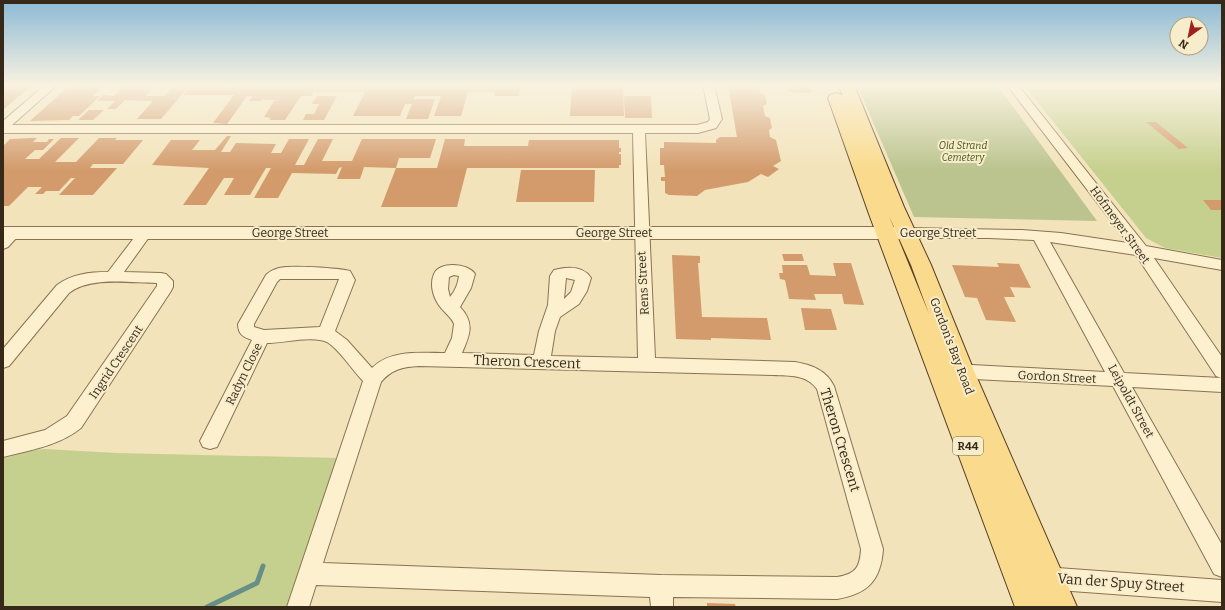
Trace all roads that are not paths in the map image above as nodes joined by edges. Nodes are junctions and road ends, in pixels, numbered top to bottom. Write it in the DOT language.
graph roads {
  1 [pos="19,113"];
  2 [pos="715,113"];
  3 [pos="844,113"];
  4 [pos="858,113"];
  5 [pos="1034,113"];
  6 [pos="3,128"];
  7 [pos="639,130"];
  8 [pos="145,233"];
  9 [pos="641,233"];
  10 [pos="896,233"];
  11 [pos="7,236"];
  12 [pos="1039,236"];
  13 [pos="1141,251"];
  14 [pos="1222,265"];
  15 [pos="112,277"];
  16 [pos="451,308"];
  17 [pos="554,313"];
  18 [pos="325,335"];
  19 [pos="262,336"];
  20 [pos="451,360"];
  21 [pos="3,361"];
  22 [pos="541,363"];
  23 [pos="647,365"];
  24 [pos="950,371"];
  25 [pos="1222,371"];
  26 [pos="373,380"];
  27 [pos="1119,380"];
  28 [pos="1222,385"];
  29 [pos="210,441"];
  30 [pos="3,449"];
  31 [pos="1222,566"];
  32 [pos="308,574"];
  33 [pos="1019,576"];
  34 [pos="1048,578"];
  35 [pos="1222,590"];
  36 [pos="661,597"];
  37 [pos="298,607"];
  38 [pos="1031,607"];
  39 [pos="1061,607"];
  1 -- 6 [label="street"];
  2 -- 7 [label="street"];
  3 -- 10 [label="main road, Gordon's Bay Road / R44"];
  4 -- 10 [label="main road, Gordon's Bay Road / R44"];
  5 -- 13 [label="street, Hofmeyer Street"];
  6 -- 7 [label="street"];
  7 -- 9 [label="street, Rens Street"];
  8 -- 9 [label="street, George Street"];
  8 -- 11 [label="street, George Street"];
  8 -- 15 [label="street"];
  9 -- 10 [label="street, George Street"];
  9 -- 23 [label="street, Rens Street"];
  10 -- 12 [label="street, George Street"];
  10 -- 24 [label="main road, Gordon's Bay Road / R44"];
  12 -- 13 [label="street, George Street"];
  12 -- 27 [label="street, Leipoldt Street"];
  13 -- 14 [label="street, George Street"];
  13 -- 25 [label="street, Hofmeyer Street"];
  15 -- 21 [label="street, Ingrid Crescent"];
  15 -- 30 [label="street, Ingrid Crescent"];
  16 -- 16 [label="street"];
  16 -- 20 [label="street"];
  17 -- 17 [label="street"];
  17 -- 22 [label="street"];
  18 -- 19 [label="street, Radyn Close"];
  18 -- 19 [label="street"];
  18 -- 26 [label="street"];
  19 -- 29 [label="street, Radyn Close"];
  20 -- 22 [label="street, Theron Crescent"];
  20 -- 26 [label="street, Theron Crescent"];
  22 -- 23 [label="street, Theron Crescent"];
  23 -- 36 [label="street, Theron Crescent"];
  24 -- 27 [label="street, Gordon Street"];
  24 -- 33 [label="main road, Gordon's Bay Road / R44"];
  24 -- 34 [label="main road, Gordon's Bay Road / R44"];
  26 -- 32 [label="street, Theron Crescent"];
  27 -- 28 [label="street, Gordon Street"];
  27 -- 31 [label="street, Leipoldt Street"];
  32 -- 36 [label="street, Theron Crescent"];
  32 -- 37 [label="street, Theron Crescent"];
  33 -- 34 [label="street, Van der Spuy Street"];
  33 -- 38 [label="main road, Gordon's Bay Road / R44"];
  34 -- 35 [label="street, Van der Spuy Street"];
  34 -- 39 [label="main road, Gordon's Bay Road / R44"];
}
